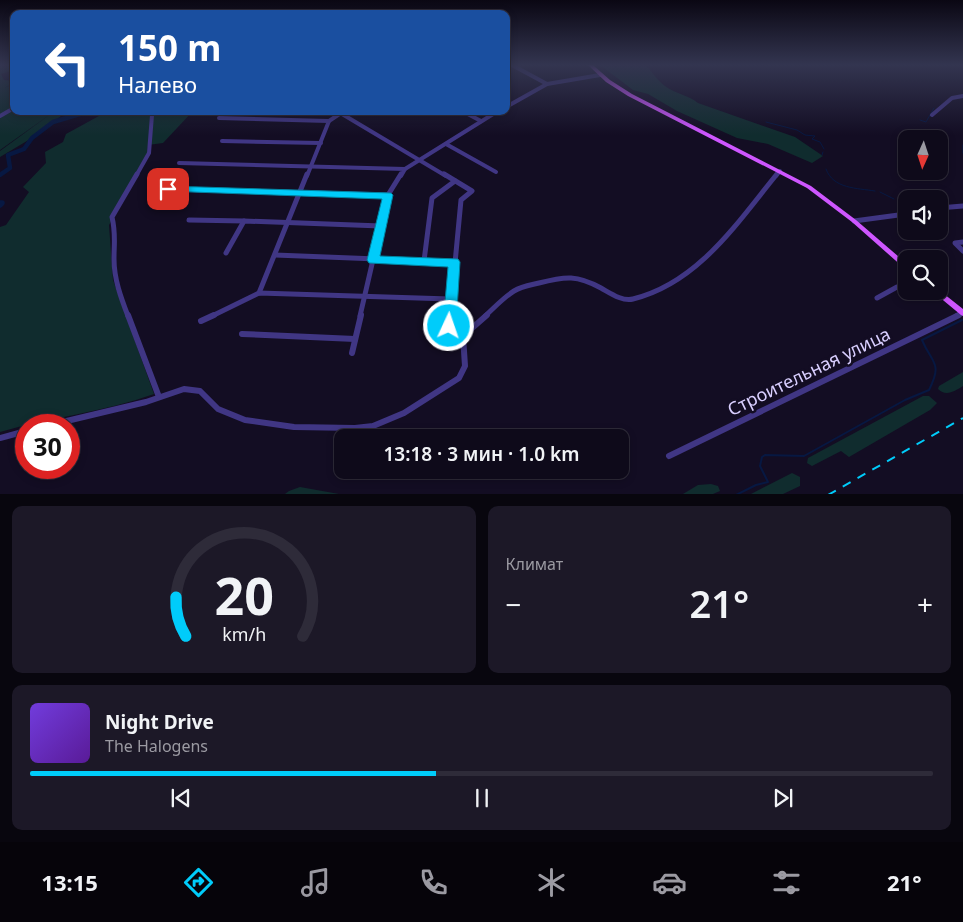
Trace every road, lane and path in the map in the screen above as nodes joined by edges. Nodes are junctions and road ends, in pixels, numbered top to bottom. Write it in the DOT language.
graph roads {
  1 [pos="541,88"];
  2 [pos="620,88"];
  3 [pos="963,96"];
  4 [pos="510,105"];
  5 [pos="152,115"];
  6 [pos="337,115"];
  7 [pos="346,115"];
  8 [pos="470,115"];
  9 [pos="491,115"];
  10 [pos="932,115"];
  11 [pos="219,118"];
  12 [pos="329,121"];
  13 [pos="481,121"];
  14 [pos="222,141"];
  15 [pos="320,143"];
  16 [pos="446,144"];
  17 [pos="420,161"];
  18 [pos="179,163"];
  19 [pos="311,167"];
  20 [pos="405,170"];
  21 [pos="780,171"];
  22 [pos="496,172"];
  23 [pos="455,181"];
  24 [pos="168,189"];
  25 [pos="300,194"];
  26 [pos="388,195"];
  27 [pos="963,206"];
  28 [pos="948,207"];
  29 [pos="898,215"];
  30 [pos="189,220"];
  31 [pos="244,221"];
  32 [pos="854,221"];
  33 [pos="288,222"];
  34 [pos="381,226"];
  35 [pos="963,242"];
  36 [pos="963,250"];
  37 [pos="226,253"];
  38 [pos="275,255"];
  39 [pos="898,259"];
  40 [pos="373,260"];
  41 [pos="424,261"];
  42 [pos="454,262"];
  43 [pos="898,287"];
  44 [pos="259,293"];
  45 [pos="364,297"];
  46 [pos="877,298"];
  47 [pos="450,299"];
  48 [pos="946,300"];
  49 [pos="962,313"];
  50 [pos="201,321"];
  51 [pos="449,326"];
  52 [pos="242,334"];
  53 [pos="355,339"];
  54 [pos="352,353"];
  55 [pos="159,397"];
  56 [pos="80,418"];
  57 [pos="15,434"];
  58 [pos="0,438"];
  59 [pos="669,456"];
  1 -- 4 [label="street"];
  2 -- 21 [label="main road"];
  3 -- 10 [label="street"];
  5 -- 55 [label="street"];
  6 -- 12 [label="street"];
  7 -- 17 [label="street"];
  8 -- 13 [label="street"];
  9 -- 13 [label="street"];
  11 -- 12 [label="street"];
  12 -- 15 [label="street"];
  13 -- 16 [label="street"];
  14 -- 15 [label="street"];
  15 -- 19 [label="street"];
  16 -- 17 [label="street"];
  16 -- 22 [label="street"];
  17 -- 20 [label="street"];
  17 -- 23 [label="street"];
  18 -- 19 [label="street"];
  19 -- 20 [label="street"];
  19 -- 25 [label="street"];
  20 -- 26 [label="street"];
  21 -- 32 [label="main road"];
  21 -- 55 [label="street"];
  23 -- 41 [label="street"];
  23 -- 42 [label="street"];
  24 -- 25 [label="street"];
  25 -- 26 [label="street"];
  25 -- 33 [label="street"];
  26 -- 34 [label="street"];
  27 -- 28 [label="street"];
  29 -- 32 [label="street"];
  30 -- 31 [label="street"];
  31 -- 33 [label="street"];
  31 -- 37 [label="street"];
  32 -- 39 [label="main road"];
  33 -- 34 [label="street"];
  33 -- 38 [label="street"];
  34 -- 40 [label="street"];
  35 -- 36 [label="street"];
  38 -- 40 [label="street"];
  38 -- 44 [label="street"];
  40 -- 41 [label="street"];
  40 -- 45 [label="street"];
  41 -- 42 [label="street"];
  42 -- 47 [label="street"];
  43 -- 46 [label="street"];
  44 -- 45 [label="street"];
  44 -- 50 [label="street"];
  45 -- 47 [label="street"];
  45 -- 53 [label="street"];
  47 -- 51 [label="street"];
  48 -- 49 [label="main road"];
  49 -- 59 [label="street, Строительная улица"];
  52 -- 53 [label="street"];
  53 -- 54 [label="street"];
  55 -- 56 [label="street"];
  57 -- 58 [label="street"];
}
